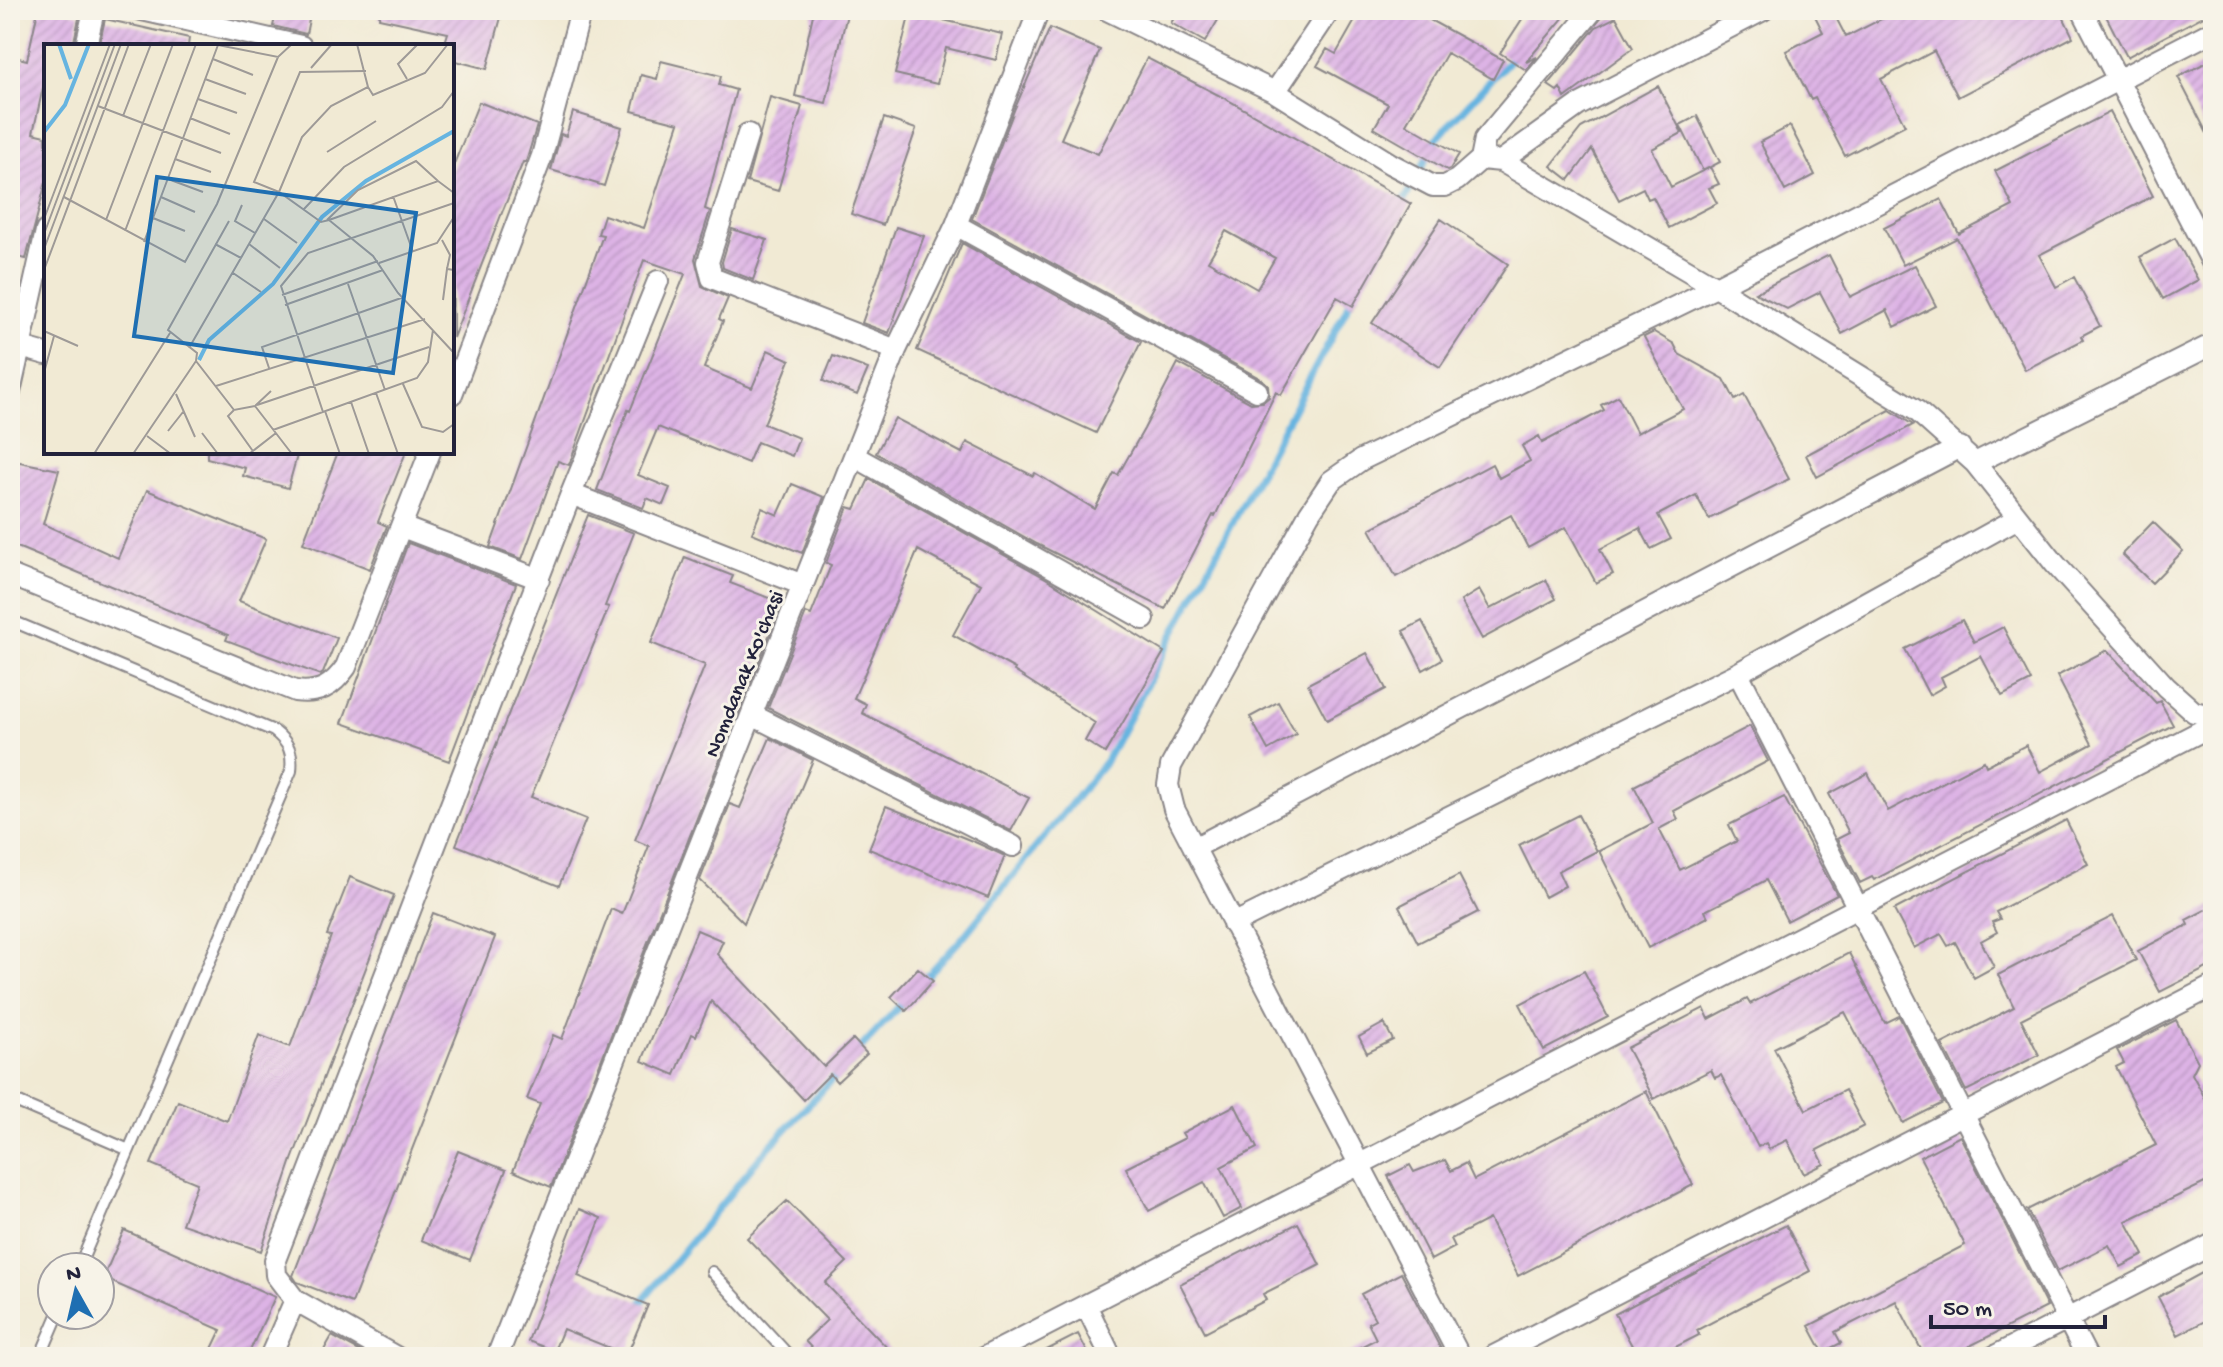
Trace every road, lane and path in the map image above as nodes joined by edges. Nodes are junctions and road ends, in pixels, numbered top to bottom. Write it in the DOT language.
graph roads {
  1 [pos="94,10"];
  2 [pos="142,10"];
  3 [pos="581,10"];
  4 [pos="1039,10"];
  5 [pos="1107,10"];
  6 [pos="1330,10"];
  7 [pos="1593,10"];
  8 [pos="1763,10"];
  9 [pos="2082,10"];
  10 [pos="2213,31"];
  11 [pos="86,44"];
  12 [pos="292,44"];
  13 [pos="2118,80"];
  14 [pos="1275,92"];
  15 [pos="748,134"];
  16 [pos="1491,160"];
  17 [pos="956,225"];
  18 [pos="44,240"];
  19 [pos="2213,264"];
  20 [pos="658,281"];
  21 [pos="1716,287"];
  22 [pos="2213,344"];
  23 [pos="21,347"];
  24 [pos="896,350"];
  25 [pos="44,353"];
  26 [pos="454,389"];
  27 [pos="1257,391"];
  28 [pos="10,392"];
  29 [pos="1960,447"];
  30 [pos="429,454"];
  31 [pos="854,456"];
  32 [pos="1975,463"];
  33 [pos="571,494"];
  34 [pos="2018,518"];
  35 [pos="402,527"];
  36 [pos="10,575"];
  37 [pos="539,579"];
  38 [pos="803,585"];
  39 [pos="1144,619"];
  40 [pos="10,620"];
  41 [pos="1738,673"];
  42 [pos="752,715"];
  43 [pos="2213,716"];
  44 [pos="2213,725"];
  45 [pos="1013,846"];
  46 [pos="1194,848"];
  47 [pos="1858,907"];
  48 [pos="1233,924"];
  49 [pos="2213,986"];
  50 [pos="10,1099"];
  51 [pos="1964,1114"];
  52 [pos="129,1150"];
  53 [pos="1357,1164"];
  54 [pos="2213,1244"];
  55 [pos="86,1251"];
  56 [pos="712,1272"];
  57 [pos="295,1300"];
  58 [pos="1086,1305"];
  59 [pos="2068,1319"];
  60 [pos="51,1331"];
  61 [pos="40,1357"];
  62 [pos="270,1357"];
  63 [pos="396,1357"];
  64 [pos="497,1357"];
  65 [pos="790,1357"];
  66 [pos="985,1357"];
  67 [pos="1111,1357"];
  68 [pos="1460,1357"];
  69 [pos="1492,1357"];
  70 [pos="1993,1357"];
  71 [pos="2087,1357"];
  1 -- 11 [label="street"];
  2 -- 12 [label="street"];
  3 -- 26 [label="street"];
  4 -- 17 [label="street, Nomdanak Ko'chasi"];
  5 -- 14 [label="street"];
  6 -- 14 [label="street"];
  7 -- 16 [label="street"];
  8 -- 16 [label="street"];
  9 -- 13 [label="street"];
  10 -- 13 [label="street"];
  13 -- 19 [label="street"];
  13 -- 21 [label="street"];
  14 -- 16 [label="street"];
  15 -- 24 [label="street"];
  16 -- 21 [label="street"];
  17 -- 24 [label="street, Nomdanak Ko'chasi"];
  17 -- 27 [label="street"];
  18 -- 23 [label="street"];
  20 -- 33 [label="street"];
  21 -- 29 [label="street"];
  21 -- 46 [label="street"];
  22 -- 32 [label="street"];
  23 -- 25 [label="street"];
  23 -- 28 [label="street"];
  24 -- 31 [label="street, Nomdanak Ko'chasi"];
  29 -- 32 [label="street"];
  29 -- 46 [label="street"];
  30 -- 35 [label="street"];
  31 -- 38 [label="street, Nomdanak Ko'chasi"];
  31 -- 39 [label="street"];
  32 -- 34 [label="street"];
  33 -- 37 [label="street"];
  33 -- 38 [label="street"];
  34 -- 41 [label="street"];
  34 -- 43 [label="street"];
  35 -- 36 [label="street"];
  35 -- 37 [label="street"];
  37 -- 57 [label="street"];
  38 -- 42 [label="street, Nomdanak Ko'chasi"];
  40 -- 52 [label="lane"];
  41 -- 47 [label="street"];
  41 -- 48 [label="street"];
  42 -- 45 [label="street"];
  42 -- 64 [label="street, Nomdanak Ko'chasi"];
  44 -- 47 [label="street"];
  46 -- 48 [label="street"];
  47 -- 51 [label="street"];
  47 -- 53 [label="street"];
  48 -- 53 [label="street"];
  49 -- 51 [label="street"];
  50 -- 52 [label="lane"];
  51 -- 59 [label="street"];
  51 -- 69 [label="street"];
  52 -- 55 [label="lane"];
  53 -- 58 [label="street"];
  53 -- 68 [label="street"];
  54 -- 59 [label="street"];
  56 -- 65 [label="lane"];
  57 -- 62 [label="street"];
  57 -- 63 [label="street"];
  58 -- 66 [label="street"];
  58 -- 67 [label="street"];
  59 -- 70 [label="street"];
  59 -- 71 [label="street"];
  60 -- 61 [label="lane"];
}
